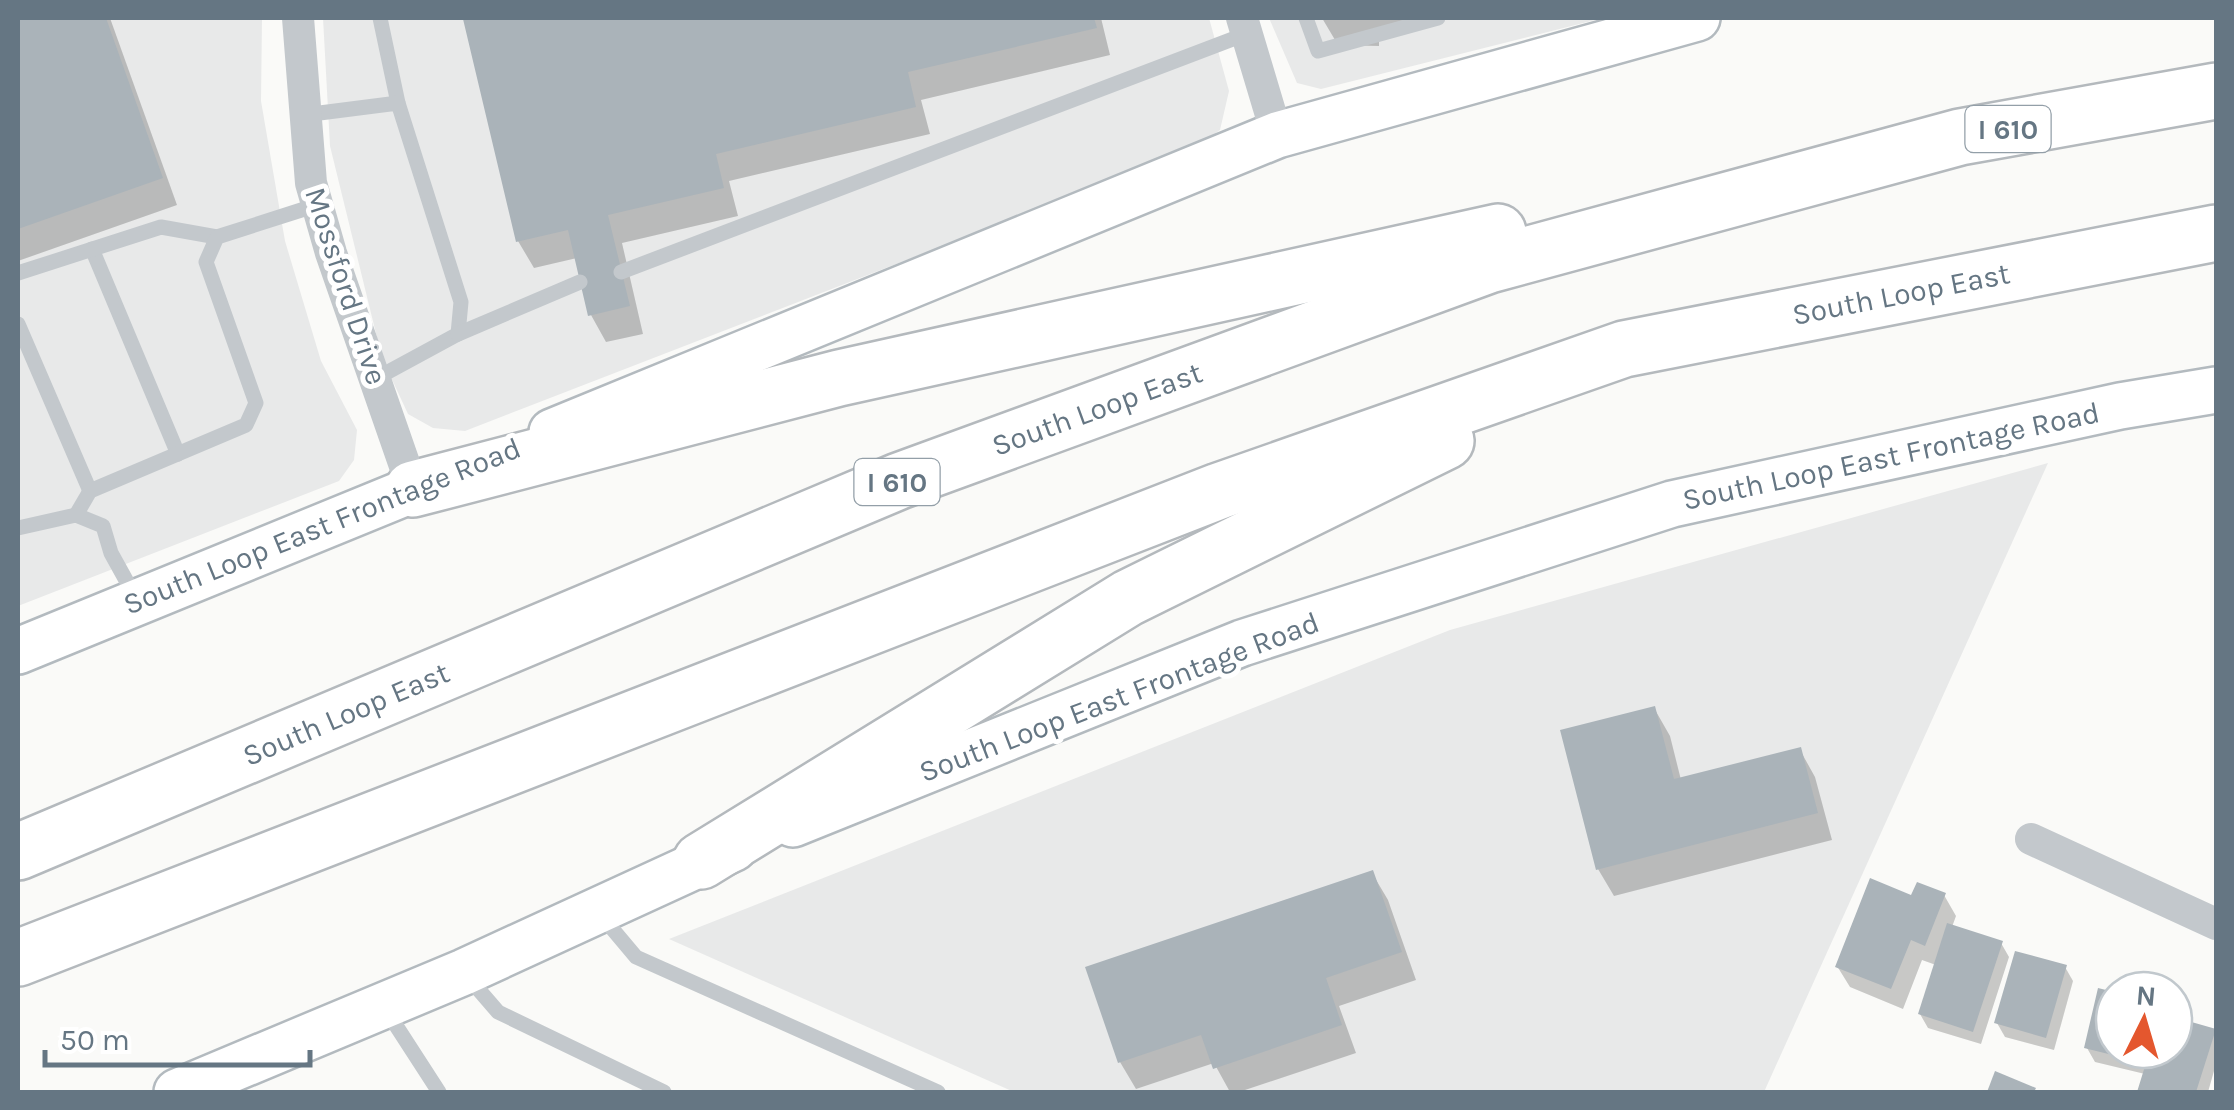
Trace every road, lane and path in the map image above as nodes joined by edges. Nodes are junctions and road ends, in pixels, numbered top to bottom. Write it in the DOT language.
graph roads {
  1 [pos="298,18"];
  2 [pos="380,18"];
  3 [pos="1306,18"];
  4 [pos="1438,18"];
  5 [pos="1698,18"];
  6 [pos="1244,26"];
  7 [pos="2216,91"];
  8 [pos="398,103"];
  9 [pos="304,115"];
  10 [pos="1277,136"];
  11 [pos="1802,181"];
  12 [pos="317,205"];
  13 [pos="2216,233"];
  14 [pos="217,236"];
  15 [pos="92,249"];
  16 [pos="621,272"];
  17 [pos="18,273"];
  18 [pos="580,282"];
  19 [pos="18,324"];
  20 [pos="458,334"];
  21 [pos="1624,348"];
  22 [pos="375,379"];
  23 [pos="2216,390"];
  24 [pos="178,454"];
  25 [pos="414,489"];
  26 [pos="90,491"];
  27 [pos="76,515"];
  28 [pos="18,528"];
  29 [pos="138,602"];
  30 [pos="18,651"];
  31 [pos="2031,839"];
  32 [pos="18,852"];
  33 [pos="700,862"];
  34 [pos="596,910"];
  35 [pos="2216,924"];
  36 [pos="18,958"];
  37 [pos="464,972"];
  38 [pos="381,1003"];
  39 [pos="178,1092"];
  40 [pos="438,1092"];
  41 [pos="664,1092"];
  42 [pos="938,1092"];
  1 -- 9 [label="street, Mossford Drive"];
  2 -- 8 [label="lane"];
  3 -- 4 [label="lane"];
  5 -- 10 [label="main road, South Loop East Frontage Road"];
  6 -- 10 [label="street"];
  6 -- 16 [label="lane"];
  7 -- 11 [label="highway, South Loop East / I 610"];
  8 -- 9 [label="lane"];
  8 -- 20 [label="lane"];
  9 -- 12 [label="street, Mossford Drive"];
  10 -- 25 [label="main road, South Loop East Frontage Road"];
  11 -- 25 [label="highway"];
  11 -- 32 [label="highway, South Loop East / I 610"];
  12 -- 14 [label="lane"];
  12 -- 22 [label="street, Mossford Drive"];
  13 -- 21 [label="highway, South Loop East"];
  14 -- 15 [label="lane"];
  14 -- 24 [label="lane"];
  15 -- 17 [label="lane"];
  15 -- 24 [label="lane"];
  18 -- 20 [label="lane"];
  19 -- 26 [label="lane"];
  20 -- 22 [label="lane"];
  21 -- 33 [label="highway"];
  21 -- 36 [label="highway, South Loop East"];
  22 -- 25 [label="street, Mossford Drive"];
  23 -- 33 [label="main road, South Loop East Frontage Road"];
  24 -- 26 [label="lane"];
  25 -- 29 [label="main road, South Loop East Frontage Road"];
  26 -- 27 [label="lane"];
  27 -- 28 [label="lane"];
  27 -- 29 [label="lane"];
  29 -- 30 [label="main road, South Loop East Frontage Road"];
  31 -- 35 [label="street"];
  33 -- 34 [label="main road, South Loop East Frontage Road"];
  34 -- 37 [label="main road, South Loop East Frontage Road"];
  34 -- 42 [label="lane"];
  37 -- 38 [label="main road, South Loop East Frontage Road"];
  37 -- 41 [label="lane"];
  38 -- 39 [label="main road, South Loop East Frontage Road"];
  38 -- 40 [label="lane"];
}
